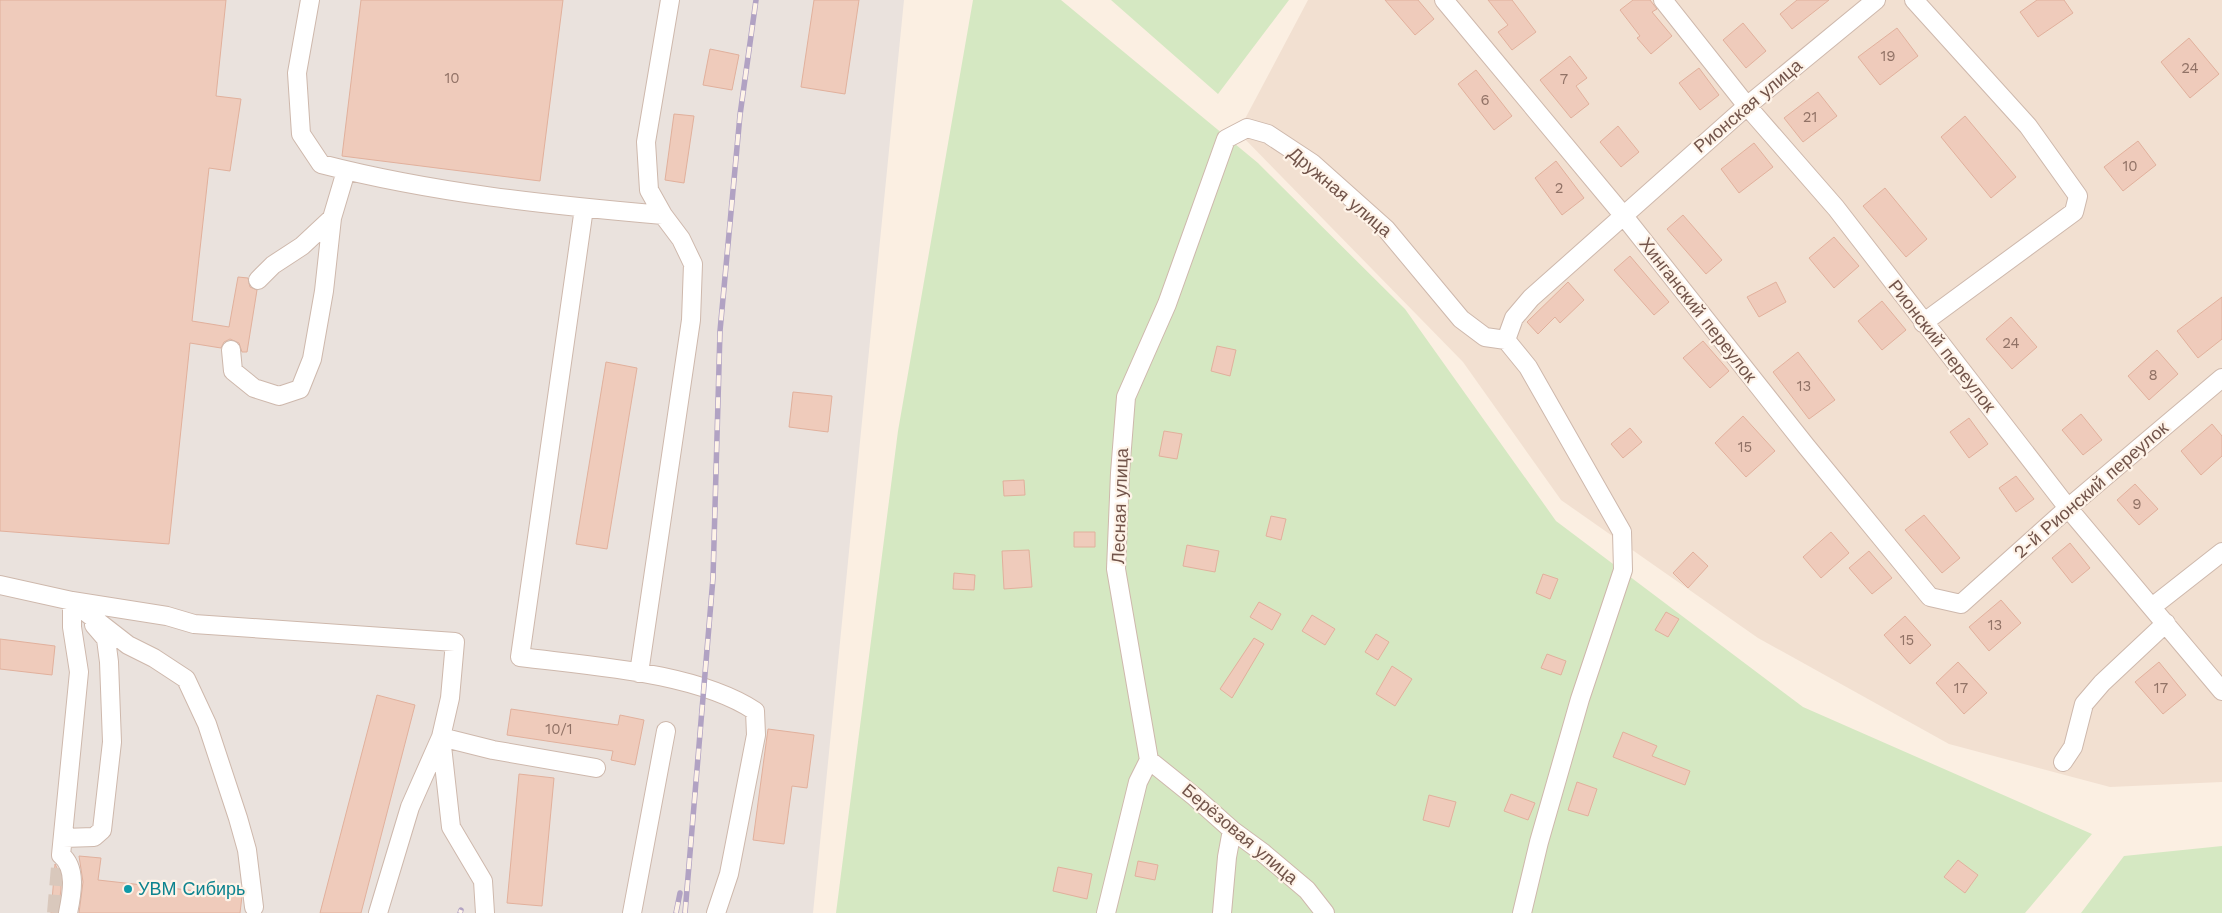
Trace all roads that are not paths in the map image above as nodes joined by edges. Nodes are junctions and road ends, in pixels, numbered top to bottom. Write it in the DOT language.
graph roads {
  1 [pos="310,0"];
  2 [pos="670,0"];
  3 [pos="1444,0"];
  4 [pos="1664,0"];
  5 [pos="1876,0"];
  6 [pos="1914,0"];
  7 [pos="1747,106"];
  8 [pos="1226,139"];
  9 [pos="346,171"];
  10 [pos="584,208"];
  11 [pos="663,215"];
  12 [pos="1623,215"];
  13 [pos="332,218"];
  14 [pos="258,280"];
  15 [pos="1923,323"];
  16 [pos="1506,340"];
  17 [pos="231,350"];
  18 [pos="2222,378"];
  19 [pos="2068,508"];
  20 [pos="2222,552"];
  21 [pos="0,585"];
  22 [pos="72,601"];
  23 [pos="1961,604"];
  24 [pos="2152,606"];
  25 [pos="2166,623"];
  26 [pos="639,673"];
  27 [pos="2222,691"];
  28 [pos="666,731"];
  29 [pos="441,737"];
  30 [pos="1149,760"];
  31 [pos="2063,762"];
  32 [pos="596,768"];
  33 [pos="1232,830"];
  34 [pos="63,838"];
  35 [pos="254,907"];
  36 [pos="68,913"];
  37 [pos="378,913"];
  38 [pos="485,913"];
  39 [pos="632,913"];
  40 [pos="716,913"];
  41 [pos="1106,913"];
  42 [pos="1222,913"];
  43 [pos="1326,913"];
  44 [pos="1522,913"];
  1 -- 9 [label="street"];
  2 -- 11 [label="street"];
  3 -- 12 [label="street, Хинганский переулок"];
  4 -- 7 [label="street, Рионский переулок"];
  5 -- 7 [label="street, Рионская улица"];
  6 -- 15 [label="street"];
  7 -- 12 [label="street, Рионская улица"];
  7 -- 15 [label="street, Рионский переулок"];
  8 -- 16 [label="street, Дружная улица"];
  8 -- 30 [label="street, Лесная улица"];
  9 -- 10 [label="street"];
  9 -- 13 [label="street"];
  10 -- 11 [label="street"];
  10 -- 26 [label="street"];
  11 -- 26 [label="street"];
  12 -- 16 [label="street"];
  12 -- 23 [label="street, Хинганский переулок"];
  13 -- 14 [label="street"];
  13 -- 17 [label="street"];
  15 -- 19 [label="street, Рионский переулок"];
  16 -- 44 [label="street"];
  18 -- 19 [label="street, 2-й Рионский переулок"];
  19 -- 23 [label="street, 2-й Рионский переулок"];
  19 -- 24 [label="street, Рионский переулок"];
  20 -- 24 [label="street"];
  21 -- 22 [label="street"];
  22 -- 29 [label="street"];
  22 -- 34 [label="street"];
  22 -- 34 [label="street"];
  22 -- 35 [label="street"];
  24 -- 25 [label="street, Рионский переулок"];
  25 -- 27 [label="street, Рионский переулок"];
  25 -- 31 [label="street"];
  26 -- 40 [label="street"];
  28 -- 39 [label="street"];
  29 -- 32 [label="street"];
  29 -- 37 [label="street"];
  29 -- 38 [label="street"];
  30 -- 33 [label="street, Берёзовая улица"];
  30 -- 41 [label="street"];
  33 -- 42 [label="street"];
  33 -- 43 [label="street, Берёзовая улица"];
  34 -- 36 [label="street"];
}
